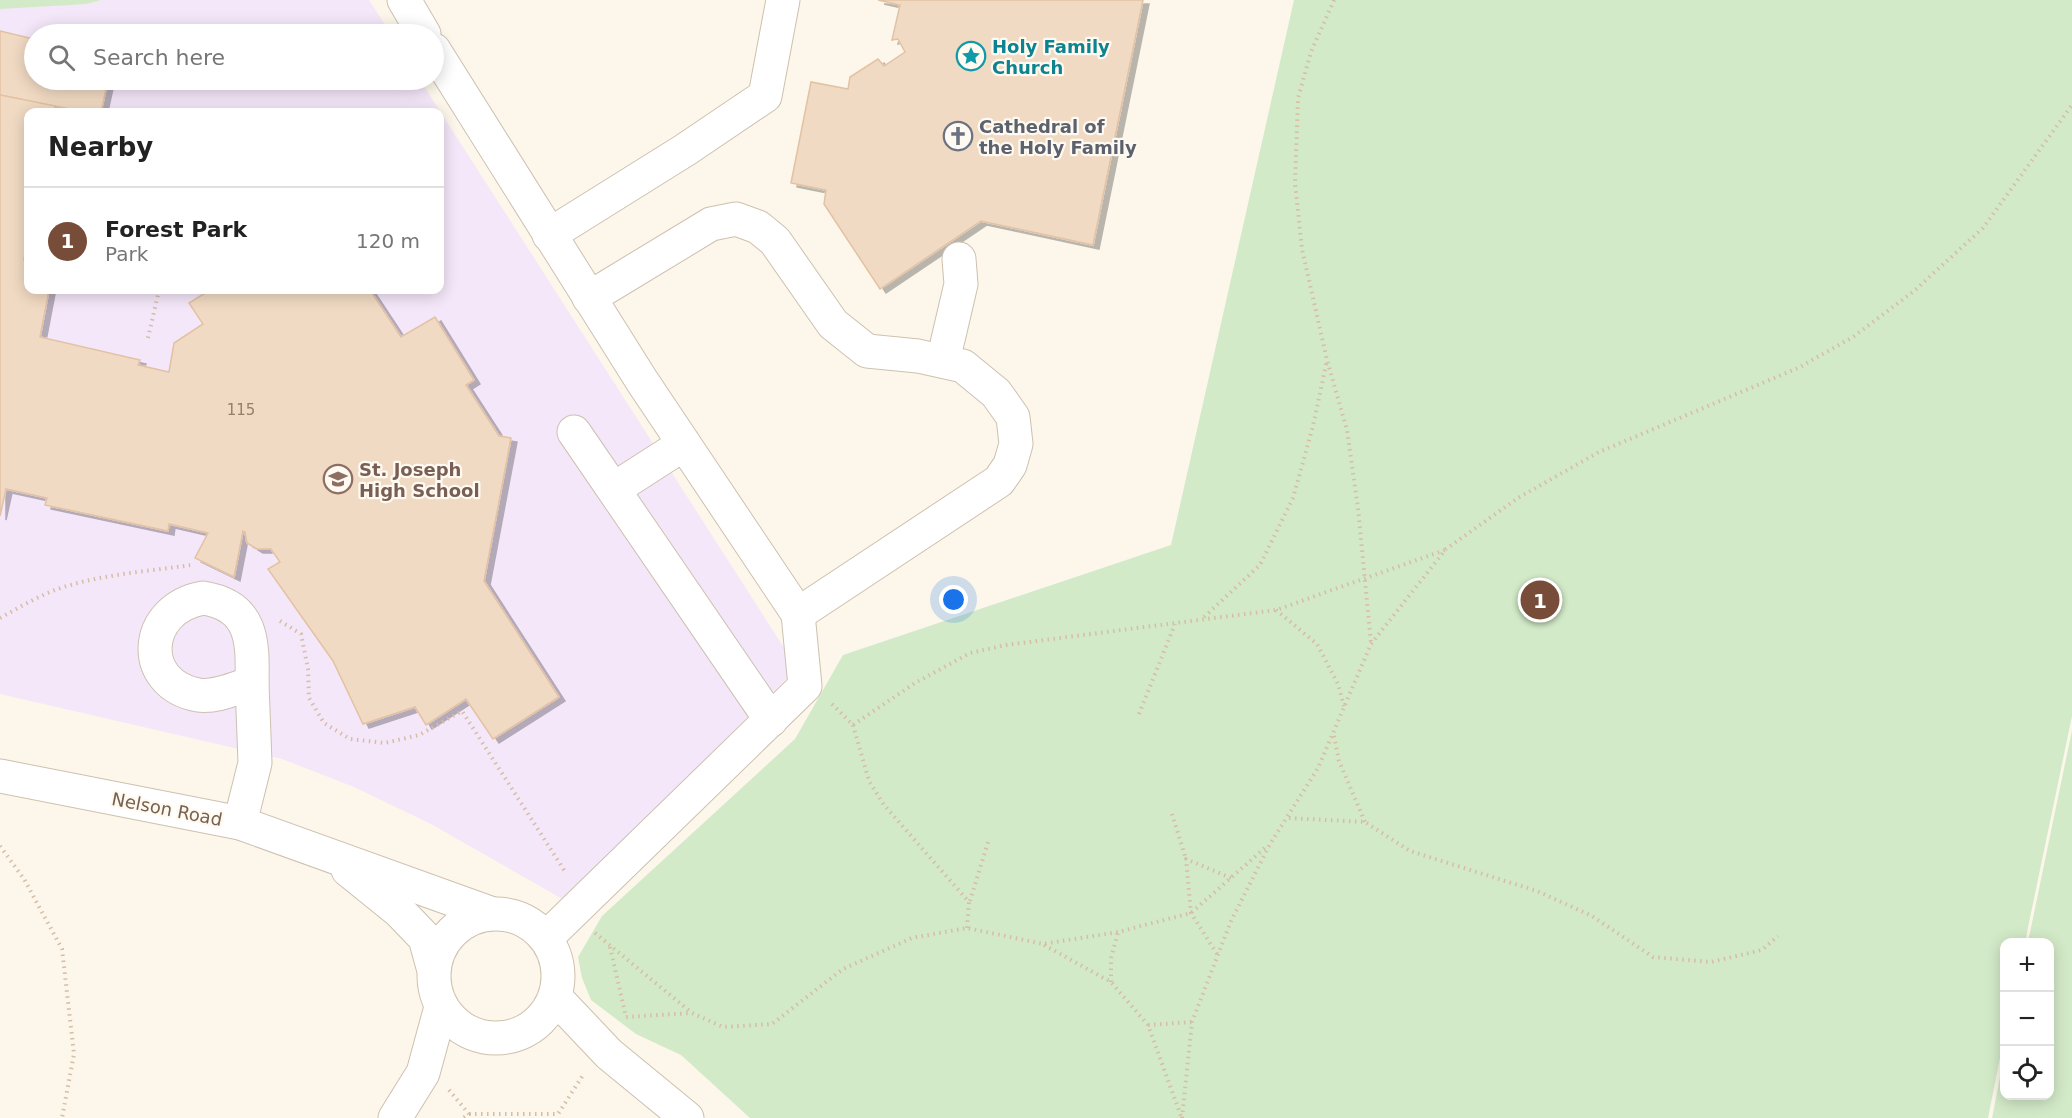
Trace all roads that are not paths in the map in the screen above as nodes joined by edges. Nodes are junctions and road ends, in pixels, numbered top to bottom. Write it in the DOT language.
graph roads {
  1 [pos="783,0"];
  2 [pos="444,66"];
  3 [pos="549,235"];
  4 [pos="959,259"];
  5 [pos="589,298"];
  6 [pos="943,362"];
  7 [pos="574,432"];
  8 [pos="684,444"];
  9 [pos="614,489"];
  10 [pos="798,614"];
  11 [pos="252,683"];
  12 [pos="771,720"];
  13 [pos="0,776"];
  14 [pos="240,823"];
  15 [pos="330,855"];
  16 [pos="490,913"];
  17 [pos="546,938"];
  18 [pos="434,967"];
  19 [pos="555,997"];
  20 [pos="441,1007"];
  21 [pos="530,1028"];
  22 [pos="471,1034"];
  23 [pos="609,1054"];
  24 [pos="435,1080"];
  25 [pos="395,1118"];
  26 [pos="687,1118"];
  1 -- 3 [label="street"];
  2 -- 3 [label="street"];
  3 -- 5 [label="street"];
  4 -- 6 [label="street"];
  5 -- 6 [label="street"];
  5 -- 8 [label="street"];
  6 -- 10 [label="street"];
  7 -- 9 [label="street"];
  8 -- 9 [label="street"];
  8 -- 10 [label="street"];
  9 -- 12 [label="street"];
  10 -- 12 [label="street"];
  11 -- 14 [label="street"];
  12 -- 17 [label="street"];
  13 -- 14 [label="street, Nelson Road"];
  14 -- 15 [label="street, Nelson Road"];
  15 -- 16 [label="street, Nelson Road"];
  15 -- 18 [label="street, Nelson Road"];
  16 -- 17 [label="street"];
  16 -- 18 [label="street"];
  17 -- 19 [label="street"];
  18 -- 20 [label="street"];
  19 -- 21 [label="street"];
  19 -- 23 [label="street"];
  20 -- 22 [label="street"];
  20 -- 24 [label="street"];
  21 -- 22 [label="street"];
  21 -- 23 [label="street"];
  22 -- 24 [label="street"];
  23 -- 26 [label="street"];
  24 -- 25 [label="street"];
}
